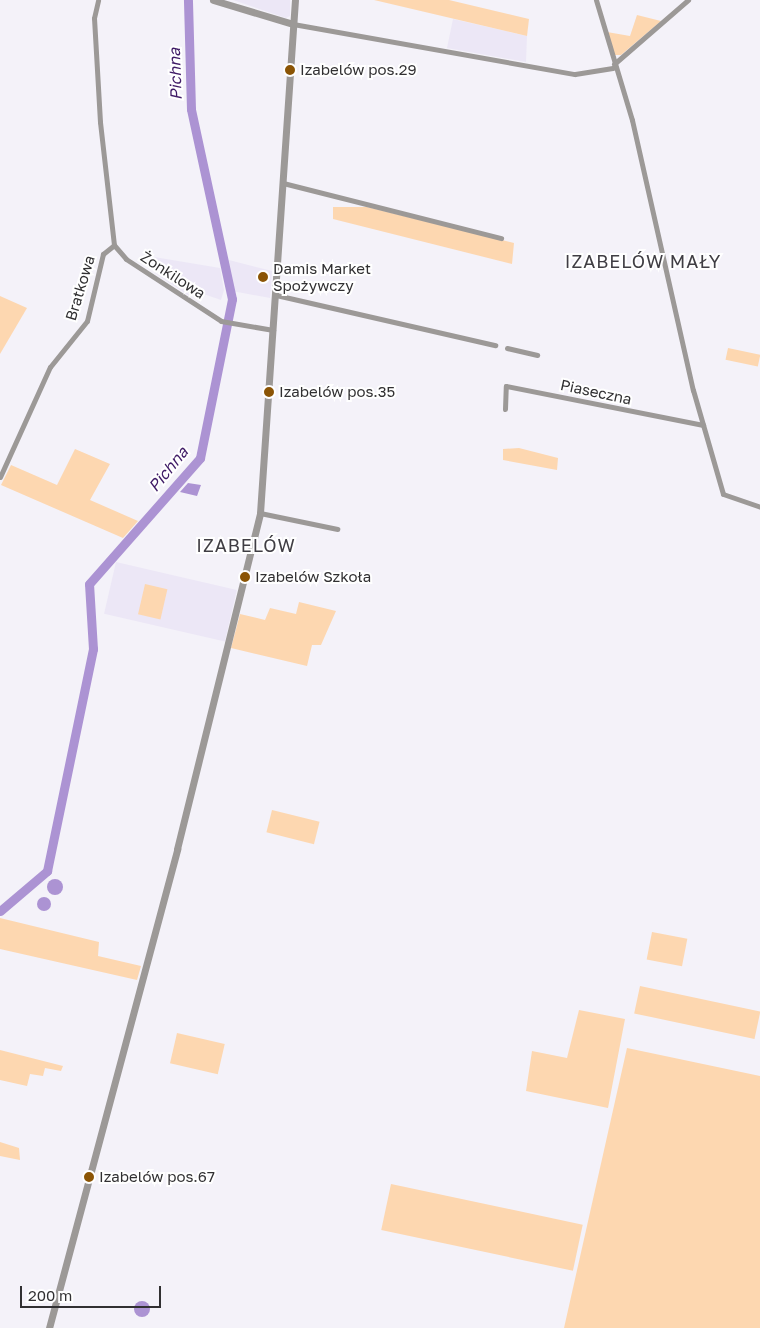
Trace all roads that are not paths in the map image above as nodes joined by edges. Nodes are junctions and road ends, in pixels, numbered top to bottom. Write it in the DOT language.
graph roads {
  1 [pos="98,0"];
  2 [pos="213,0"];
  3 [pos="295,0"];
  4 [pos="596,0"];
  5 [pos="688,0"];
  6 [pos="293,24"];
  7 [pos="614,66"];
  8 [pos="283,183"];
  9 [pos="501,238"];
  10 [pos="114,245"];
  11 [pos="276,295"];
  12 [pos="273,330"];
  13 [pos="494,345"];
  14 [pos="507,348"];
  15 [pos="537,355"];
  16 [pos="505,409"];
  17 [pos="703,425"];
  18 [pos="0,477"];
  19 [pos="760,506"];
  20 [pos="260,513"];
  21 [pos="337,529"];
  22 [pos="49,1328"];
  1 -- 10 [label="street, Bratkowa"];
  2 -- 6 [label="street"];
  3 -- 6 [label="street"];
  4 -- 7 [label="street"];
  5 -- 7 [label="street"];
  6 -- 7 [label="street"];
  6 -- 8 [label="street"];
  7 -- 17 [label="street"];
  8 -- 9 [label="street"];
  8 -- 11 [label="street"];
  10 -- 12 [label="street, Żonkilowa"];
  10 -- 18 [label="street, Bratkowa"];
  11 -- 12 [label="street"];
  11 -- 13 [label="street"];
  12 -- 20 [label="street"];
  14 -- 15 [label="street"];
  16 -- 17 [label="street, Piaseczna"];
  17 -- 19 [label="street"];
  20 -- 21 [label="street"];
  20 -- 22 [label="street"];
}
